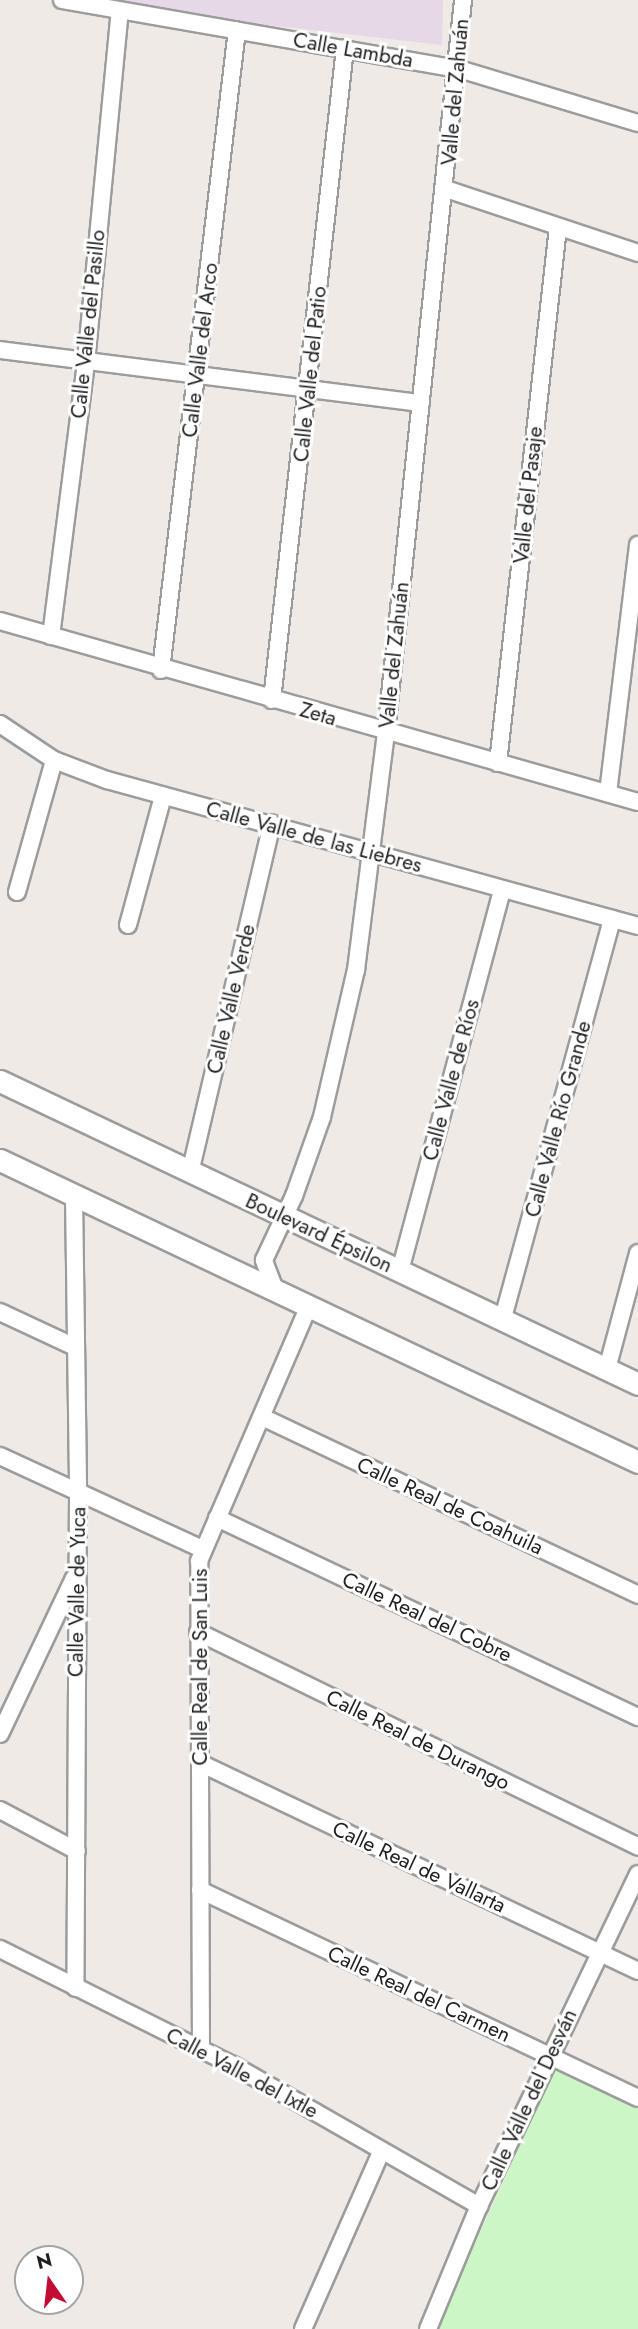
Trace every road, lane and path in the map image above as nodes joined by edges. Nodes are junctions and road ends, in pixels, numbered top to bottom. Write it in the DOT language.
graph roads {
  1 [pos="62,0"];
  2 [pos="463,0"];
  3 [pos="120,12"];
  4 [pos="237,30"];
  5 [pos="345,48"];
  6 [pos="459,69"];
  7 [pos="638,123"];
  8 [pos="446,189"];
  9 [pos="558,227"];
  10 [pos="638,253"];
  11 [pos="0,350"];
  12 [pos="86,362"];
  13 [pos="197,376"];
  14 [pos="309,389"];
  15 [pos="421,403"];
  16 [pos="638,545"];
  17 [pos="0,621"];
  18 [pos="51,636"];
  19 [pos="160,670"];
  20 [pos="272,700"];
  21 [pos="0,724"];
  22 [pos="386,733"];
  23 [pos="54,760"];
  24 [pos="498,763"];
  25 [pos="608,793"];
  26 [pos="163,796"];
  27 [pos="638,802"];
  28 [pos="272,824"];
  29 [pos="369,850"];
  30 [pos="502,889"];
  31 [pos="17,892"];
  32 [pos="612,919"];
  33 [pos="128,925"];
  34 [pos="638,926"];
  35 [pos="0,1081"];
  36 [pos="0,1160"];
  37 [pos="190,1173"];
  38 [pos="74,1196"];
  39 [pos="283,1218"];
  40 [pos="638,1253"];
  41 [pos="400,1270"];
  42 [pos="276,1293"];
  43 [pos="308,1308"];
  44 [pos="0,1312"];
  45 [pos="503,1318"];
  46 [pos="75,1347"];
  47 [pos="607,1368"];
  48 [pos="638,1384"];
  49 [pos="262,1417"];
  50 [pos="0,1456"];
  51 [pos="638,1462"];
  52 [pos="78,1494"];
  53 [pos="217,1518"];
  54 [pos="202,1549"];
  55 [pos="76,1572"];
  56 [pos="638,1595"];
  57 [pos="198,1632"];
  58 [pos="638,1717"];
  59 [pos="0,1734"];
  60 [pos="200,1763"];
  61 [pos="0,1810"];
  62 [pos="638,1847"];
  63 [pos="77,1851"];
  64 [pos="638,1874"];
  65 [pos="200,1890"];
  66 [pos="0,1949"];
  67 [pos="599,1952"];
  68 [pos="638,1971"];
  69 [pos="75,1988"];
  70 [pos="201,2049"];
  71 [pos="549,2055"];
  72 [pos="638,2098"];
  73 [pos="381,2152"];
  74 [pos="479,2206"];
  75 [pos="303,2329"];
  76 [pos="428,2329"];
  1 -- 3 [label="street, Calle Lambda"];
  2 -- 6 [label="street, Valle del Zahuán"];
  3 -- 4 [label="street, Calle Lambda"];
  3 -- 12 [label="street, Calle Valle del Pasillo"];
  4 -- 5 [label="street, Calle Lambda"];
  4 -- 13 [label="street, Calle Valle del Arco"];
  5 -- 6 [label="street, Calle Lambda"];
  5 -- 14 [label="street, Calle Valle del Patio"];
  6 -- 7 [label="street, Calle Lambda"];
  6 -- 8 [label="street, Valle del Zahuán"];
  8 -- 9 [label="street"];
  8 -- 15 [label="street, Valle del Zahuán"];
  9 -- 10 [label="street"];
  9 -- 24 [label="street, Valle del Pasaje"];
  11 -- 12 [label="street"];
  12 -- 13 [label="street"];
  12 -- 18 [label="street, Calle Valle del Pasillo"];
  13 -- 14 [label="street"];
  13 -- 19 [label="street, Calle Valle del Arco"];
  14 -- 15 [label="street"];
  14 -- 20 [label="street, Calle Valle del Patio"];
  15 -- 22 [label="street, Valle del Zahuán"];
  16 -- 25 [label="street"];
  17 -- 18 [label="street, Zeta"];
  18 -- 19 [label="street, Zeta"];
  19 -- 20 [label="street, Zeta"];
  20 -- 22 [label="street, Zeta"];
  21 -- 23 [label="street, Calle Valle de las Liebres"];
  22 -- 24 [label="street, Zeta"];
  22 -- 29 [label="street, Valle del Zahuán"];
  23 -- 26 [label="street, Calle Valle de las Liebres"];
  23 -- 31 [label="street"];
  24 -- 25 [label="street, Zeta"];
  25 -- 27 [label="street, Zeta"];
  26 -- 28 [label="street, Calle Valle de las Liebres"];
  26 -- 33 [label="street"];
  28 -- 29 [label="street, Calle Valle de las Liebres"];
  28 -- 37 [label="street, Calle Valle Verde"];
  29 -- 30 [label="street, Calle Valle de las Liebres"];
  29 -- 39 [label="street, Valle del Zahuán"];
  30 -- 32 [label="street, Calle Valle de las Liebres"];
  30 -- 41 [label="street, Calle Valle de Ríos"];
  32 -- 34 [label="street, Calle Valle de las Liebres"];
  32 -- 45 [label="street, Calle Valle Río Grande"];
  35 -- 37 [label="street, Boulevard Épsilon"];
  36 -- 38 [label="street"];
  37 -- 39 [label="street, Boulevard Épsilon"];
  38 -- 42 [label="street"];
  38 -- 46 [label="street, Calle Valle de Yuca"];
  39 -- 41 [label="street, Boulevard Épsilon"];
  39 -- 42 [label="street, Valle del Zahuán"];
  40 -- 47 [label="street"];
  41 -- 45 [label="street, Boulevard Épsilon"];
  42 -- 43 [label="street"];
  43 -- 49 [label="street, Calle Real de San Luis"];
  43 -- 51 [label="street"];
  44 -- 46 [label="street"];
  45 -- 47 [label="street, Boulevard Épsilon"];
  46 -- 52 [label="street, Calle Valle de Yuca"];
  47 -- 48 [label="street, Boulevard Épsilon"];
  49 -- 53 [label="street, Calle Real de San Luis"];
  49 -- 56 [label="street, Calle Real de Coahuila"];
  50 -- 52 [label="street"];
  52 -- 54 [label="street"];
  52 -- 55 [label="street, Calle Valle de Yuca"];
  53 -- 54 [label="street, Calle Real de San Luis"];
  53 -- 58 [label="street, Calle Real del Cobre"];
  54 -- 57 [label="street, Calle Real de San Luis"];
  55 -- 59 [label="street"];
  55 -- 63 [label="street, Calle Valle de Yuca"];
  57 -- 60 [label="street, Calle Real de San Luis"];
  57 -- 62 [label="street, Calle Real de Durango"];
  60 -- 65 [label="street, Calle Real de San Luis"];
  60 -- 67 [label="street, Calle Real de Vallarta"];
  61 -- 63 [label="street"];
  63 -- 69 [label="street, Calle Valle de Yuca"];
  64 -- 67 [label="street, Calle Valle del Desván"];
  65 -- 70 [label="street, Calle Real de San Luis"];
  65 -- 71 [label="street, Calle Real del Carmen"];
  66 -- 69 [label="street, Calle Valle del Ixtle"];
  67 -- 68 [label="street, Calle Real de Vallarta"];
  67 -- 71 [label="street, Calle Valle del Desván"];
  69 -- 70 [label="street, Calle Valle del Ixtle"];
  70 -- 73 [label="street, Calle Valle del Ixtle"];
  71 -- 72 [label="street, Calle Real del Carmen"];
  71 -- 74 [label="street, Calle Valle del Desván"];
  73 -- 74 [label="street, Calle Valle del Ixtle"];
  73 -- 75 [label="street"];
  74 -- 76 [label="street, Calle Valle del Desván"];
}
